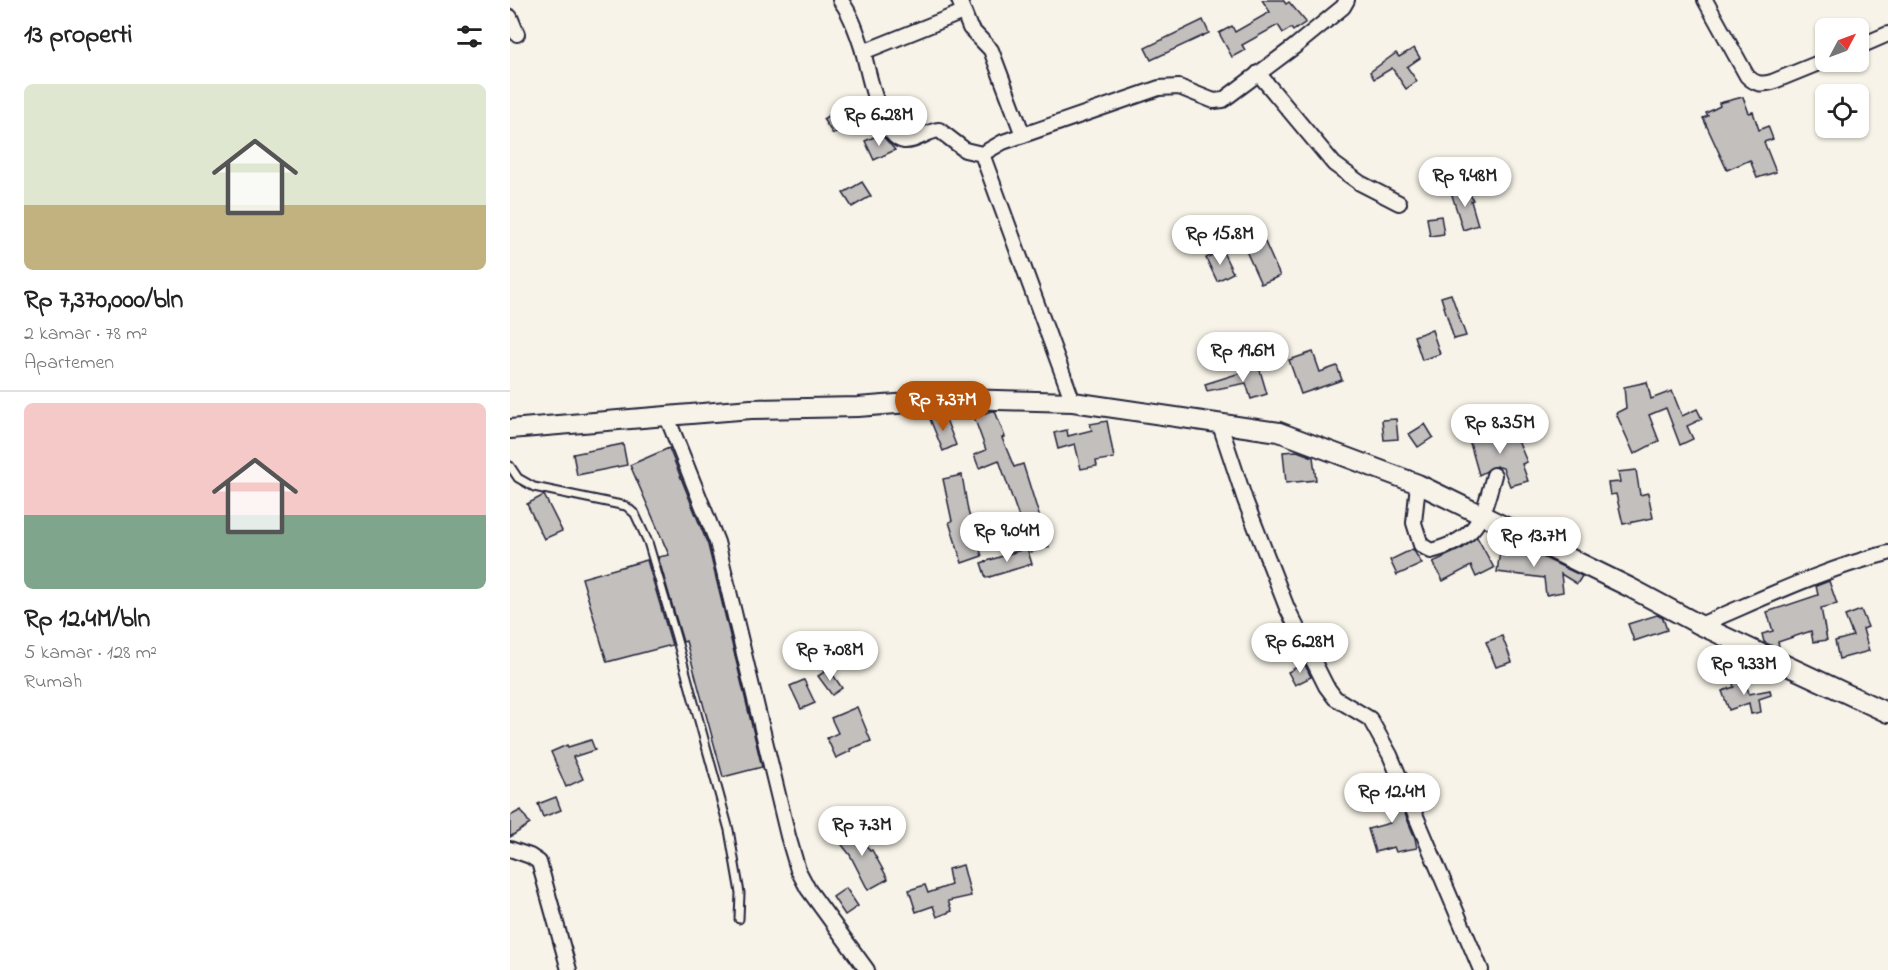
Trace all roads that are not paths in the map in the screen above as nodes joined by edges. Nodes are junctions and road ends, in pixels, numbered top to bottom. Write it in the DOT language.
graph roads {
  1 [pos="840,0"];
  2 [pos="1347,0"];
  3 [pos="1704,0"];
  4 [pos="961,6"];
  5 [pos="510,17"];
  6 [pos="517,34"];
  7 [pos="1888,34"];
  8 [pos="1869,42"];
  9 [pos="863,52"];
  10 [pos="1815,64"];
  11 [pos="1258,73"];
  12 [pos="1023,135"];
  13 [pos="982,154"];
  14 [pos="1399,203"];
  15 [pos="1073,402"];
  16 [pos="667,417"];
  17 [pos="1219,422"];
  18 [pos="510,429"];
  19 [pos="510,466"];
  20 [pos="1494,475"];
  21 [pos="1418,484"];
  22 [pos="1482,513"];
  23 [pos="1888,553"];
  24 [pos="1700,625"];
  25 [pos="1888,713"];
  26 [pos="510,849"];
  27 [pos="739,919"];
  28 [pos="569,970"];
  29 [pos="867,970"];
  30 [pos="1481,970"];
  1 -- 9 [label="street"];
  2 -- 11 [label="street"];
  3 -- 10 [label="street"];
  4 -- 9 [label="street"];
  4 -- 12 [label="street"];
  5 -- 6 [label="street"];
  7 -- 8 [label="street"];
  9 -- 13 [label="street"];
  11 -- 12 [label="street"];
  11 -- 14 [label="street"];
  12 -- 13 [label="street"];
  13 -- 15 [label="street"];
  15 -- 16 [label="main road"];
  15 -- 17 [label="main road"];
  16 -- 18 [label="main road"];
  16 -- 29 [label="street"];
  17 -- 21 [label="main road"];
  17 -- 30 [label="street"];
  19 -- 27 [label="lane"];
  20 -- 22 [label="street"];
  21 -- 22 [label="main road"];
  21 -- 22 [label="street"];
  22 -- 24 [label="main road"];
  23 -- 24 [label="street"];
  24 -- 25 [label="main road"];
  26 -- 28 [label="street"];
}
